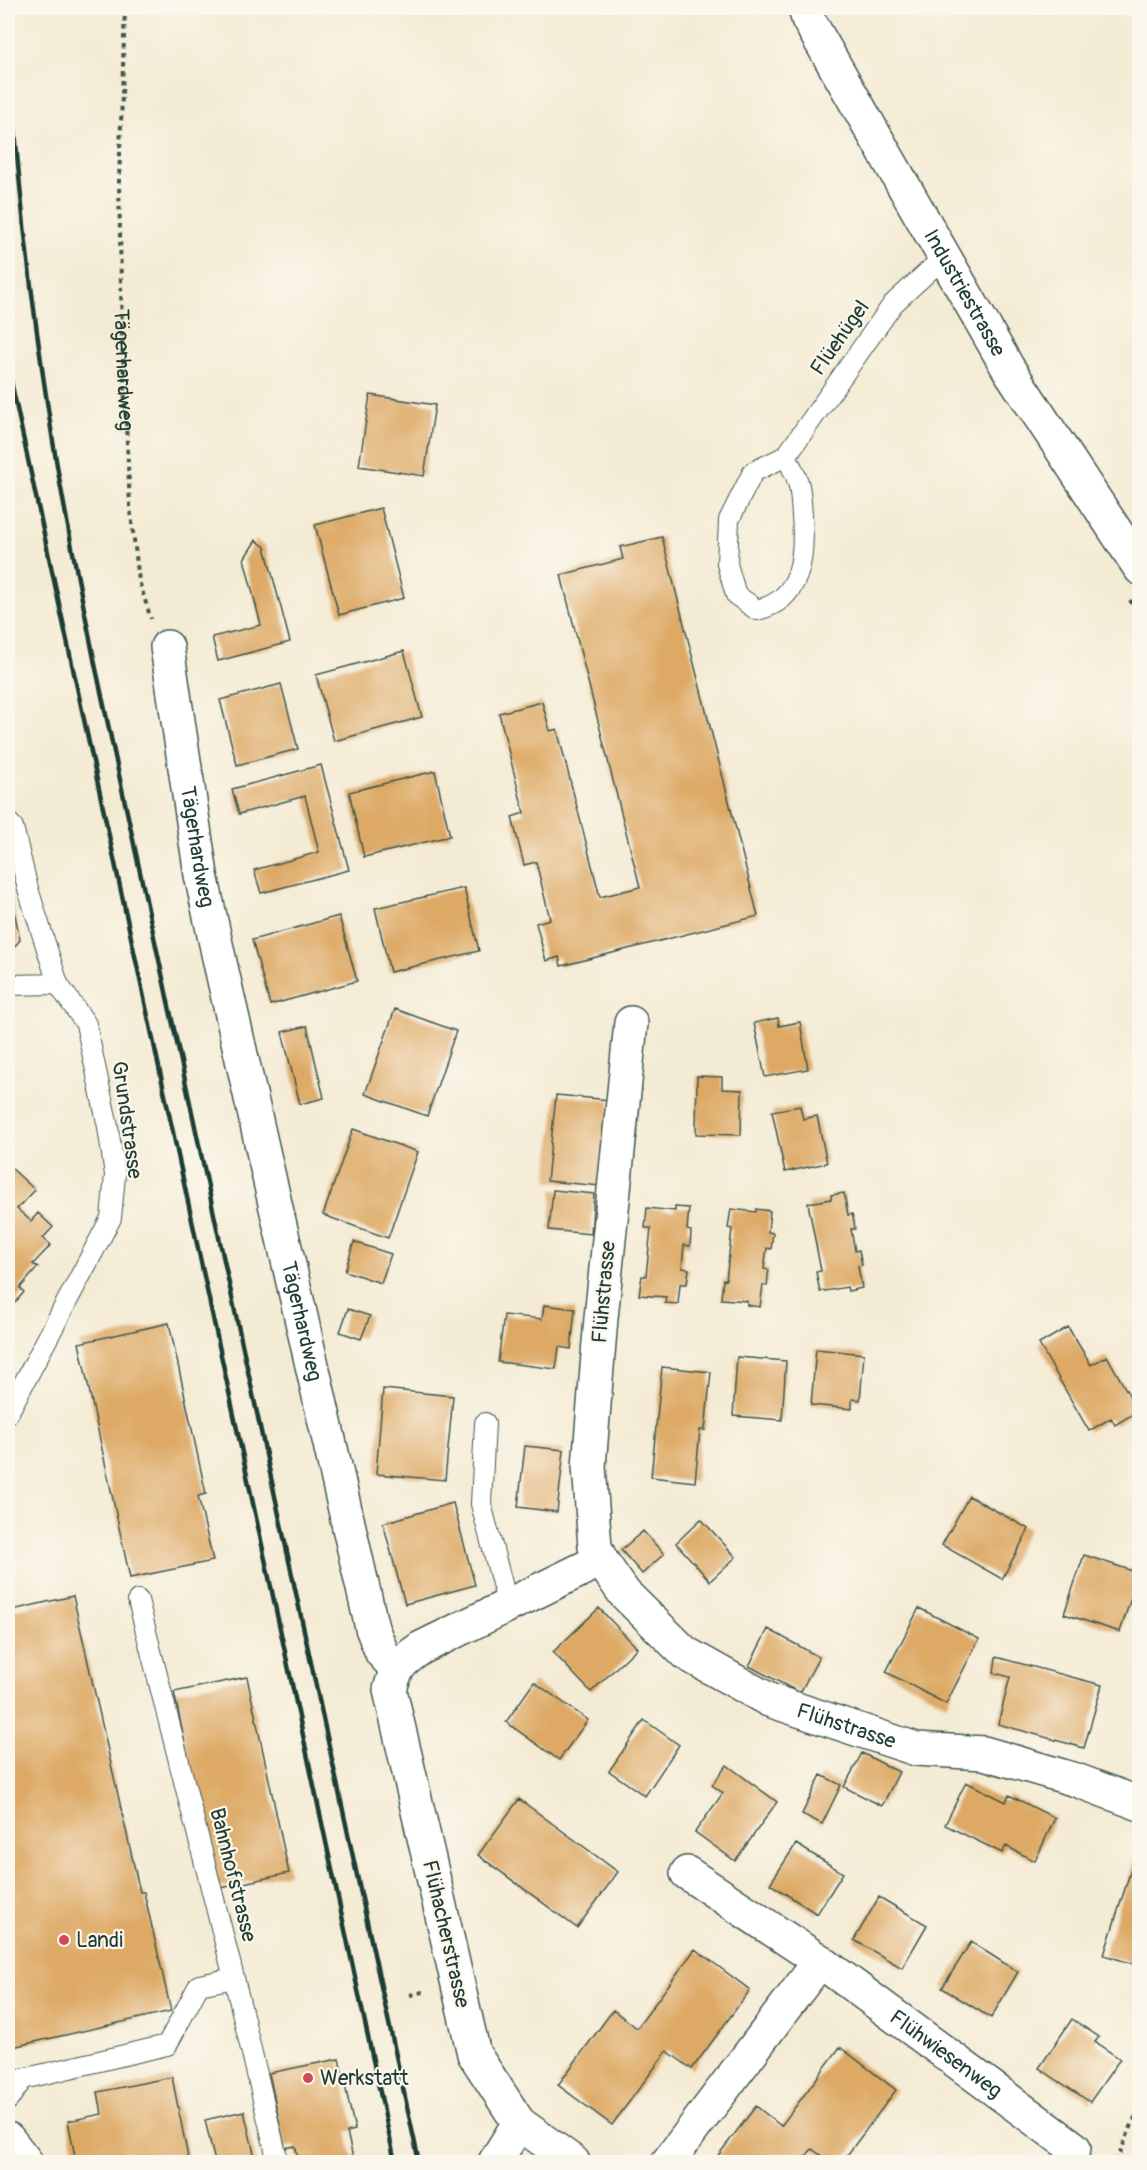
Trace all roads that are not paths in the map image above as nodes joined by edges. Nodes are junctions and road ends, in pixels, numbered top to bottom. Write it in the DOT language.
graph roads {
  1 [pos="805,8"];
  2 [pos="944,257"];
  3 [pos="786,456"];
  4 [pos="1140,568"];
  5 [pos="167,647"];
  6 [pos="8,822"];
  7 [pos="58,984"];
  8 [pos="8,985"];
  9 [pos="631,1023"];
  10 [pos="8,1413"];
  11 [pos="485,1423"];
  12 [pos="601,1560"];
  13 [pos="138,1600"];
  14 [pos="508,1606"];
  15 [pos="396,1668"];
  16 [pos="1140,1804"];
  17 [pos="687,1873"];
  18 [pos="820,1961"];
  19 [pos="234,1978"];
  20 [pos="8,2100"];
  21 [pos="519,2123"];
  22 [pos="8,2139"];
  23 [pos="1074,2148"];
  24 [pos="26,2163"];
  25 [pos="278,2163"];
  26 [pos="495,2163"];
  27 [pos="573,2163"];
  28 [pos="668,2163"];
  1 -- 2 [label="street, Industriestrasse"];
  2 -- 3 [label="lane, Flüehügel"];
  2 -- 4 [label="street, Industriestrasse"];
  3 -- 3 [label="lane, Flüehügel"];
  5 -- 15 [label="street, Tägerhardweg"];
  6 -- 7 [label="lane"];
  7 -- 8 [label="lane"];
  7 -- 10 [label="lane, Grundstrasse"];
  9 -- 12 [label="street, Flühstrasse"];
  11 -- 14 [label="lane"];
  12 -- 14 [label="street"];
  12 -- 16 [label="street, Flühstrasse"];
  13 -- 19 [label="lane, Bahnhofstrasse"];
  14 -- 15 [label="street"];
  15 -- 21 [label="street, Flühacherstrasse"];
  17 -- 18 [label="street, Flühwiesenweg"];
  18 -- 23 [label="street, Flühwiesenweg"];
  18 -- 28 [label="street"];
  19 -- 20 [label="lane"];
  19 -- 25 [label="lane, Bahnhofstrasse"];
  21 -- 26 [label="street"];
  21 -- 27 [label="street, Flühacherstrasse"];
  22 -- 24 [label="street"];
}
